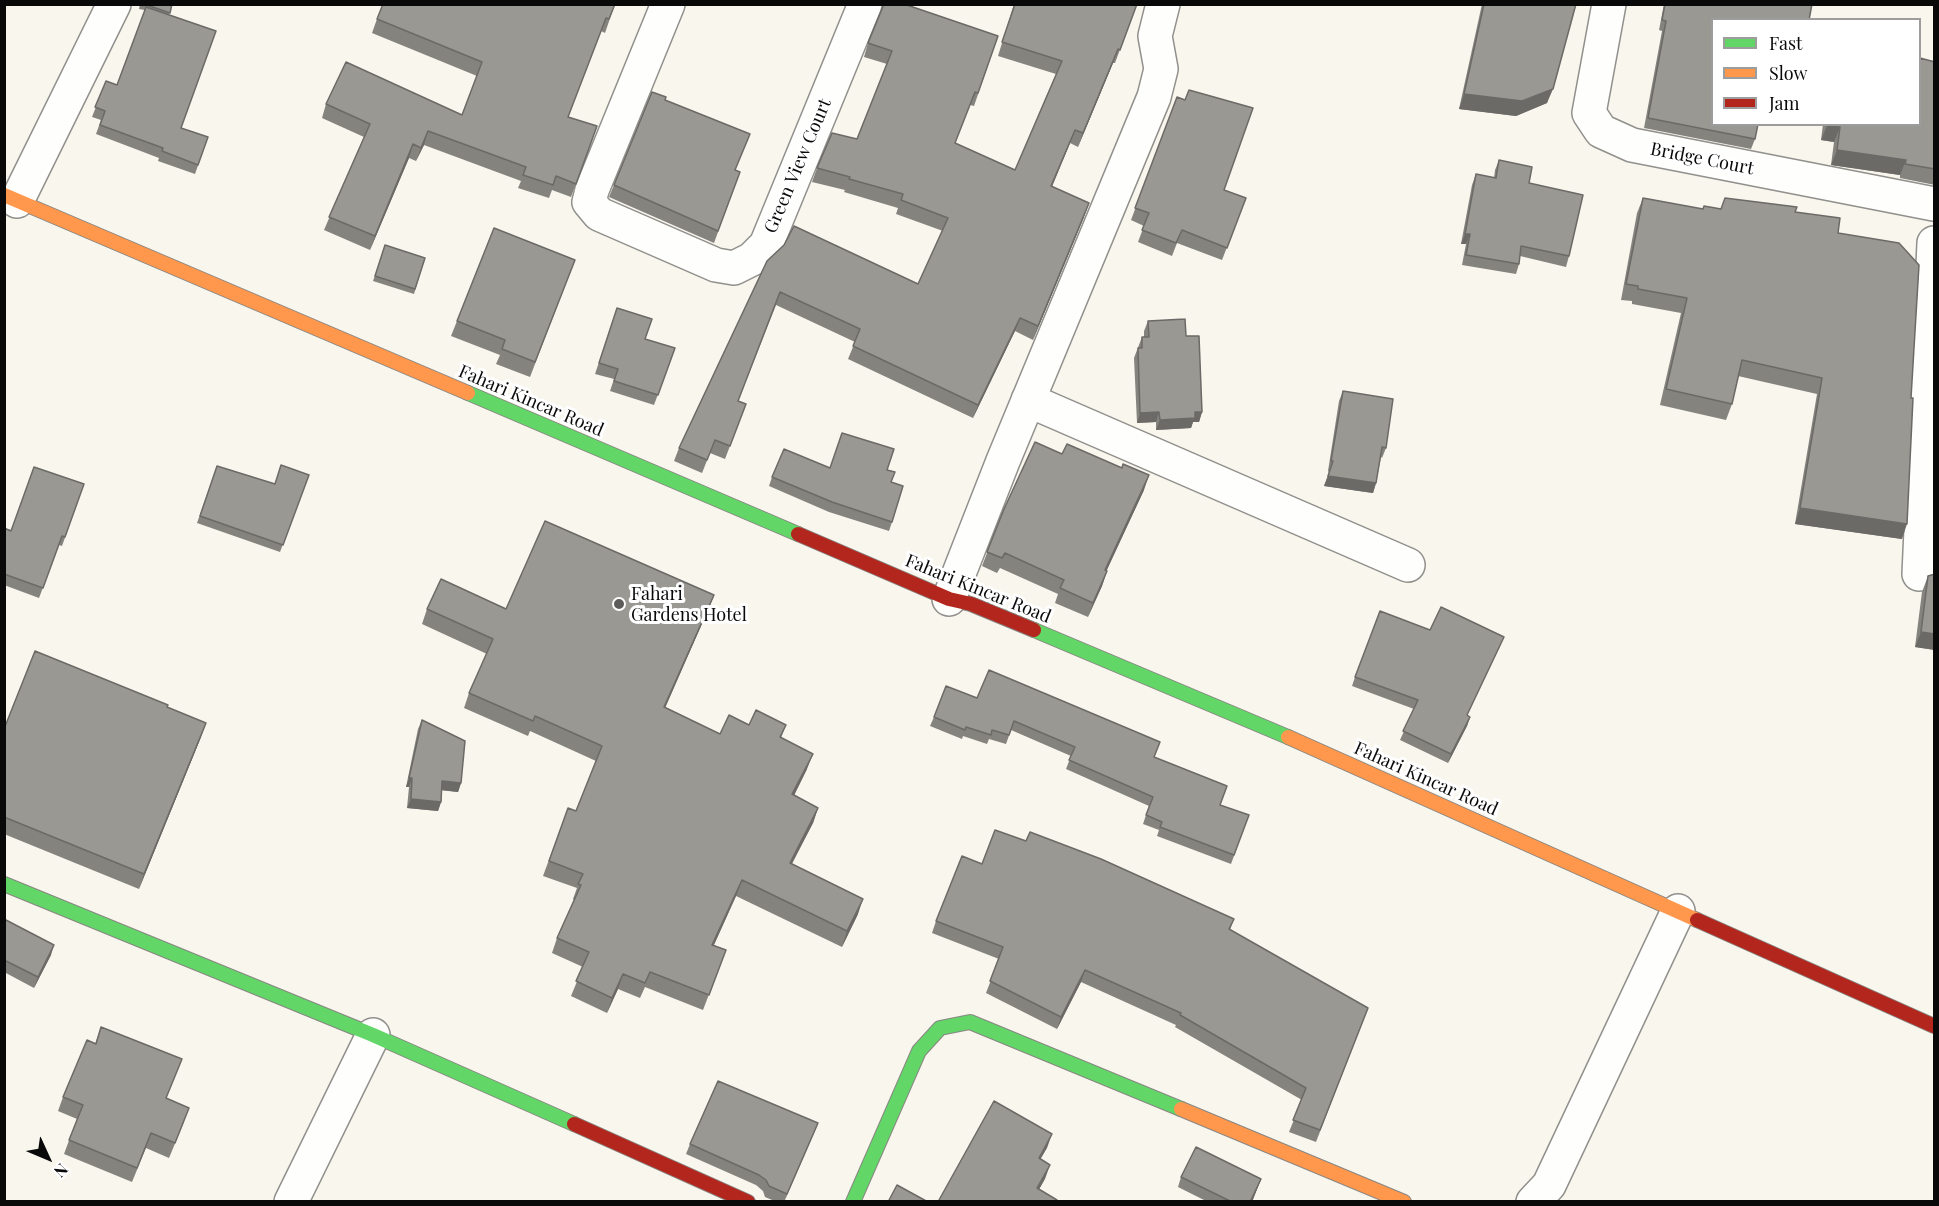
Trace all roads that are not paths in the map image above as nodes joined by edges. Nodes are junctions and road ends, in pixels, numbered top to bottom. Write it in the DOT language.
graph roads {
  1 [pos="114,4"];
  2 [pos="668,4"];
  3 [pos="865,4"];
  4 [pos="1162,4"];
  5 [pos="1609,4"];
  6 [pos="11,198"];
  7 [pos="1935,204"];
  8 [pos="1935,243"];
  9 [pos="1028,399"];
  10 [pos="1408,565"];
  11 [pos="1919,574"];
  12 [pos="949,599"];
  13 [pos="4,884"];
  14 [pos="1678,911"];
  15 [pos="1935,1026"];
  16 [pos="373,1035"];
  17 [pos="291,1202"];
  18 [pos="748,1202"];
  19 [pos="853,1202"];
  20 [pos="1404,1202"];
  21 [pos="1533,1202"];
  1 -- 6 [label="street"];
  2 -- 3 [label="street, Green View Court"];
  4 -- 9 [label="street"];
  5 -- 7 [label="street, Bridge Court"];
  6 -- 12 [label="street, Fahari Kincar Road"];
  8 -- 11 [label="street"];
  9 -- 10 [label="street"];
  9 -- 12 [label="street"];
  12 -- 14 [label="street, Fahari Kincar Road"];
  13 -- 16 [label="street"];
  14 -- 15 [label="street, Fahari Kincar Road"];
  14 -- 21 [label="street"];
  16 -- 17 [label="street"];
  16 -- 18 [label="street"];
  19 -- 20 [label="street"];
}
